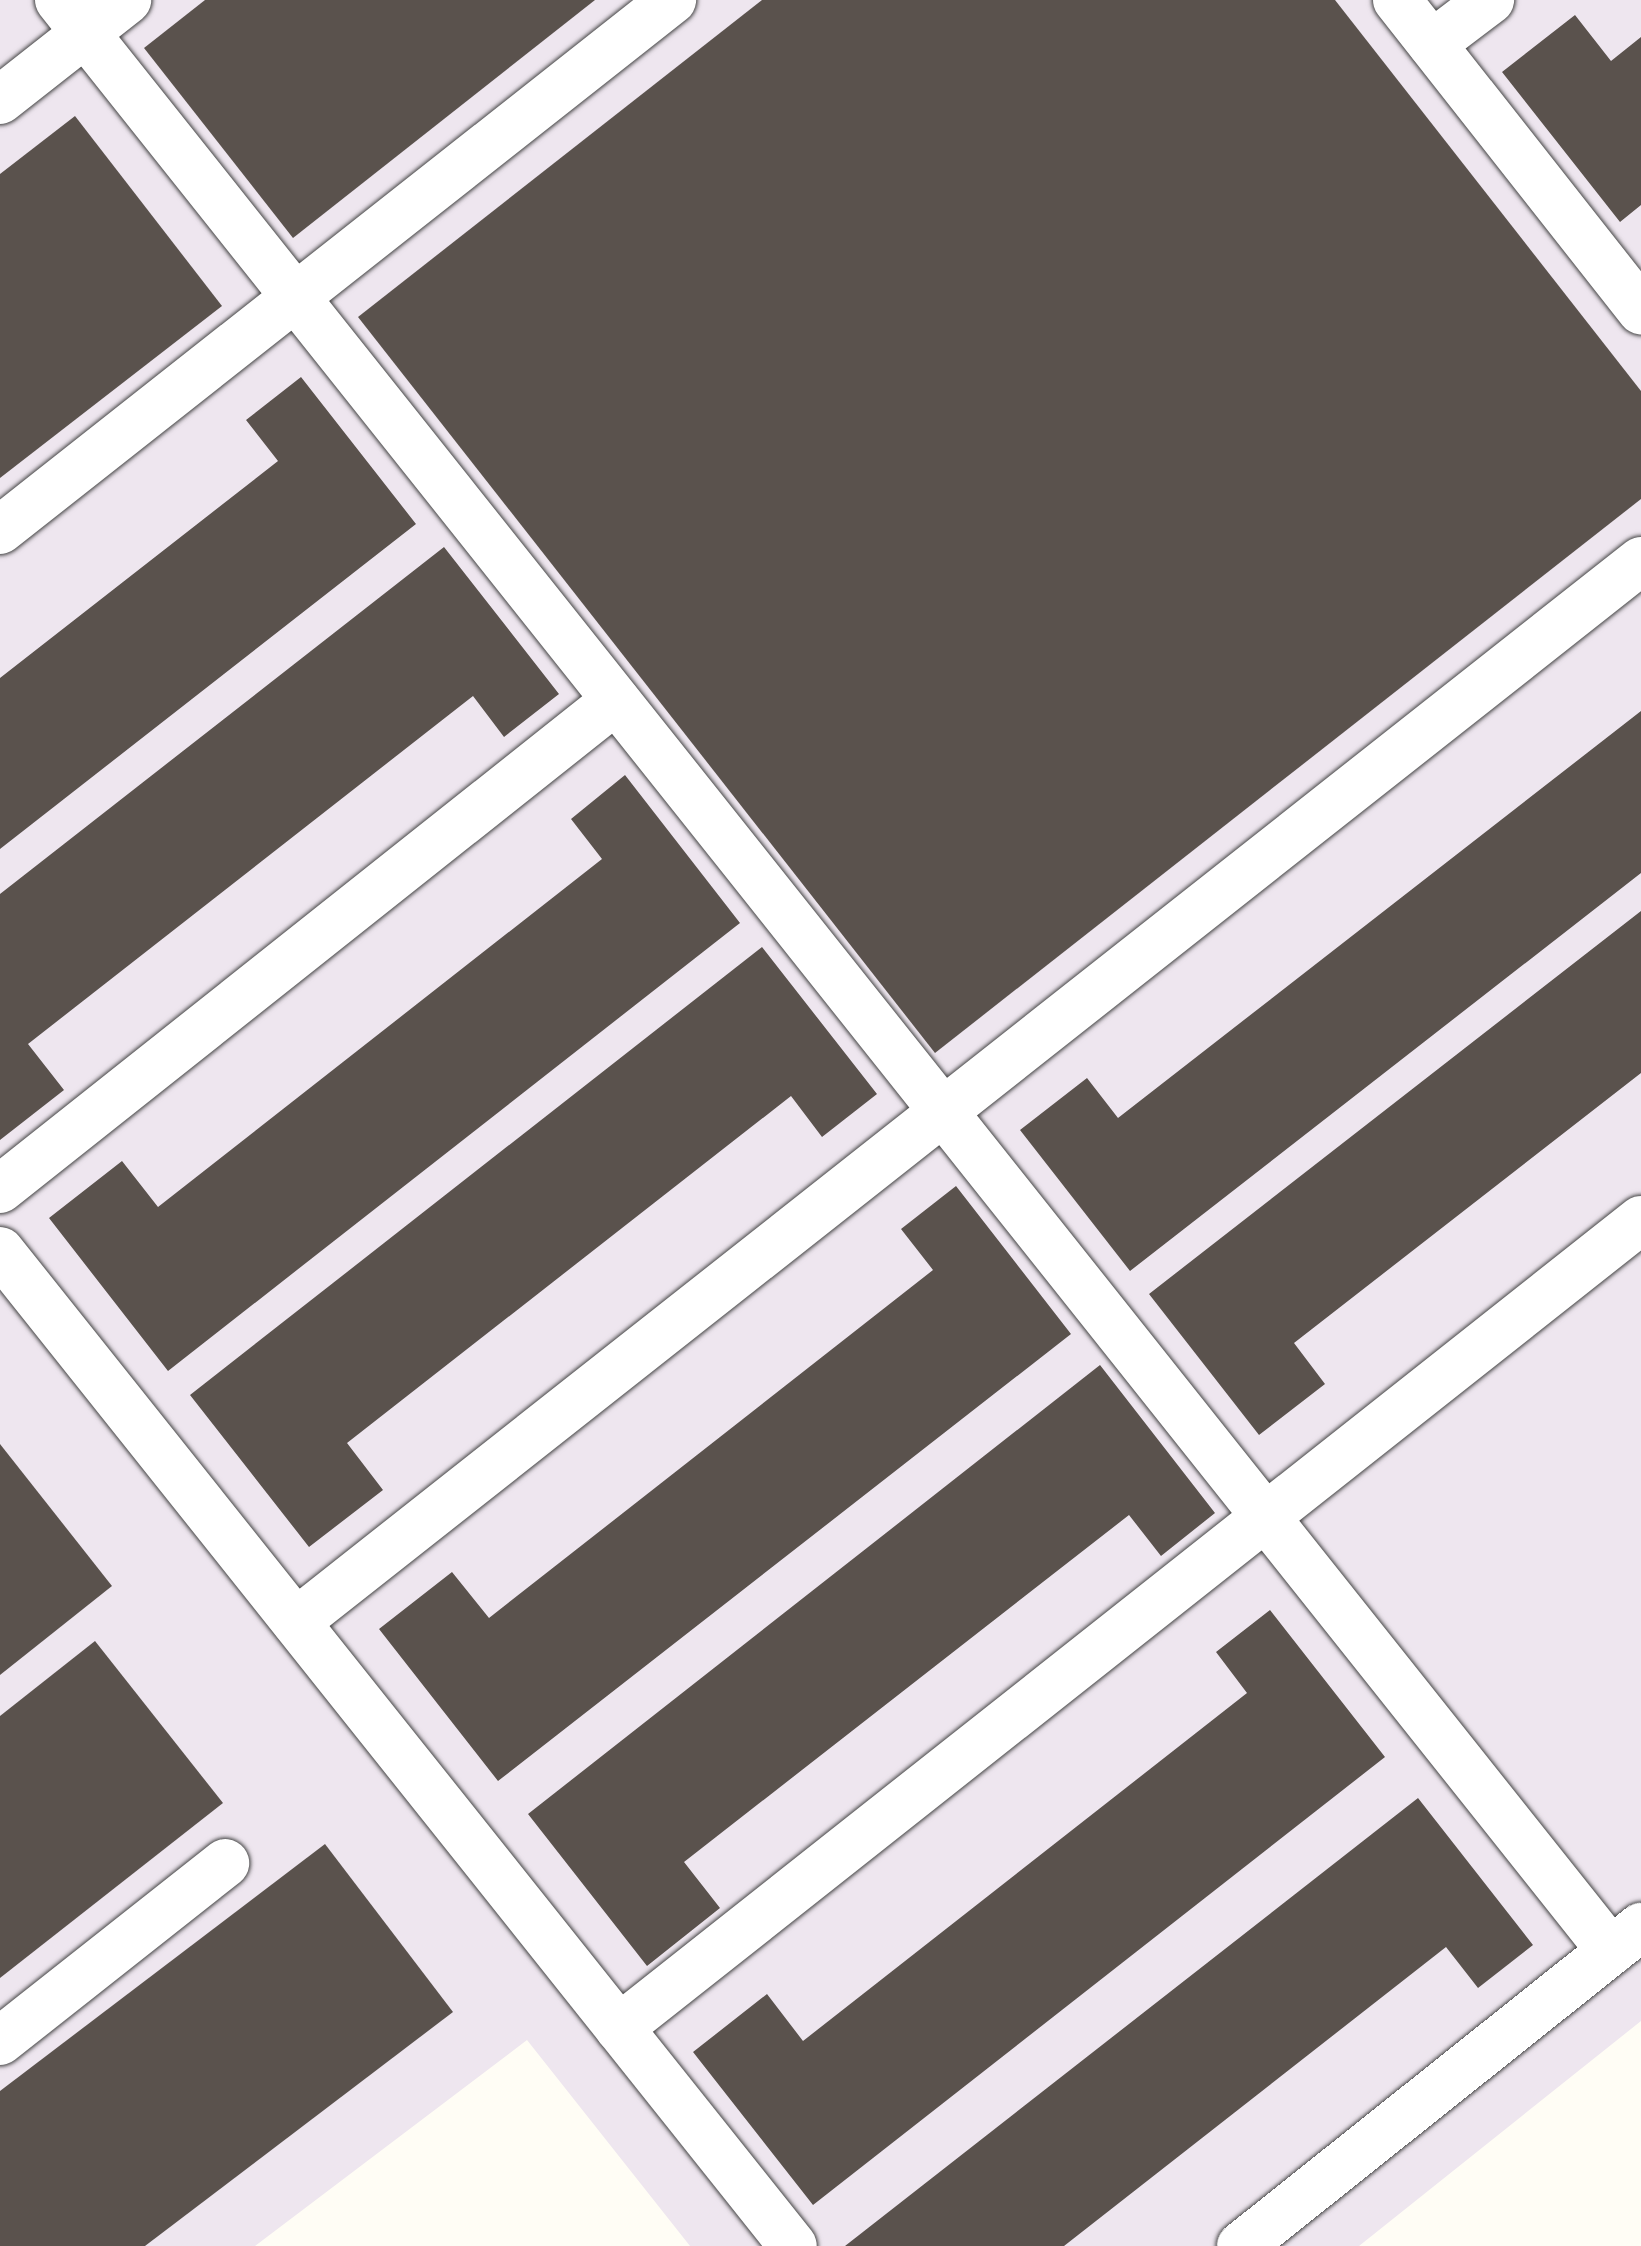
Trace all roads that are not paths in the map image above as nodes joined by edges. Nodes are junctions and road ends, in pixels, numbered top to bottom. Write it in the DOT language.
graph roads {
  1 [pos="127,0"];
  2 [pos="672,0"];
  3 [pos="1397,0"];
  4 [pos="1490,0"];
  5 [pos="72,16"];
  6 [pos="1432,44"];
  7 [pos="0,100"];
  8 [pos="295,297"];
  9 [pos="1641,310"];
  10 [pos="0,530"];
  11 [pos="1641,562"];
  12 [pos="616,700"];
  13 [pos="943,1112"];
  14 [pos="0,1189"];
  15 [pos="1641,1220"];
  16 [pos="0,1251"];
  17 [pos="1265,1517"];
  18 [pos="296,1622"];
  19 [pos="225,1862"];
  20 [pos="1626,1939"];
  21 [pos="619,2028"];
  22 [pos="0,2041"];
  23 [pos="793,2246"];
  24 [pos="1241,2246"];
  1 -- 5 [label="lane"];
  2 -- 8 [label="lane"];
  3 -- 6 [label="lane"];
  4 -- 6 [label="lane"];
  5 -- 7 [label="lane"];
  5 -- 8 [label="lane"];
  6 -- 9 [label="lane"];
  8 -- 10 [label="lane"];
  8 -- 12 [label="lane"];
  11 -- 13 [label="lane"];
  12 -- 13 [label="lane"];
  12 -- 14 [label="lane"];
  13 -- 17 [label="lane"];
  13 -- 18 [label="lane"];
  15 -- 17 [label="lane"];
  16 -- 18 [label="lane"];
  17 -- 20 [label="lane"];
  17 -- 21 [label="lane"];
  18 -- 21 [label="lane"];
  19 -- 22 [label="lane"];
  20 -- 24 [label="lane"];
  21 -- 23 [label="lane"];
}
